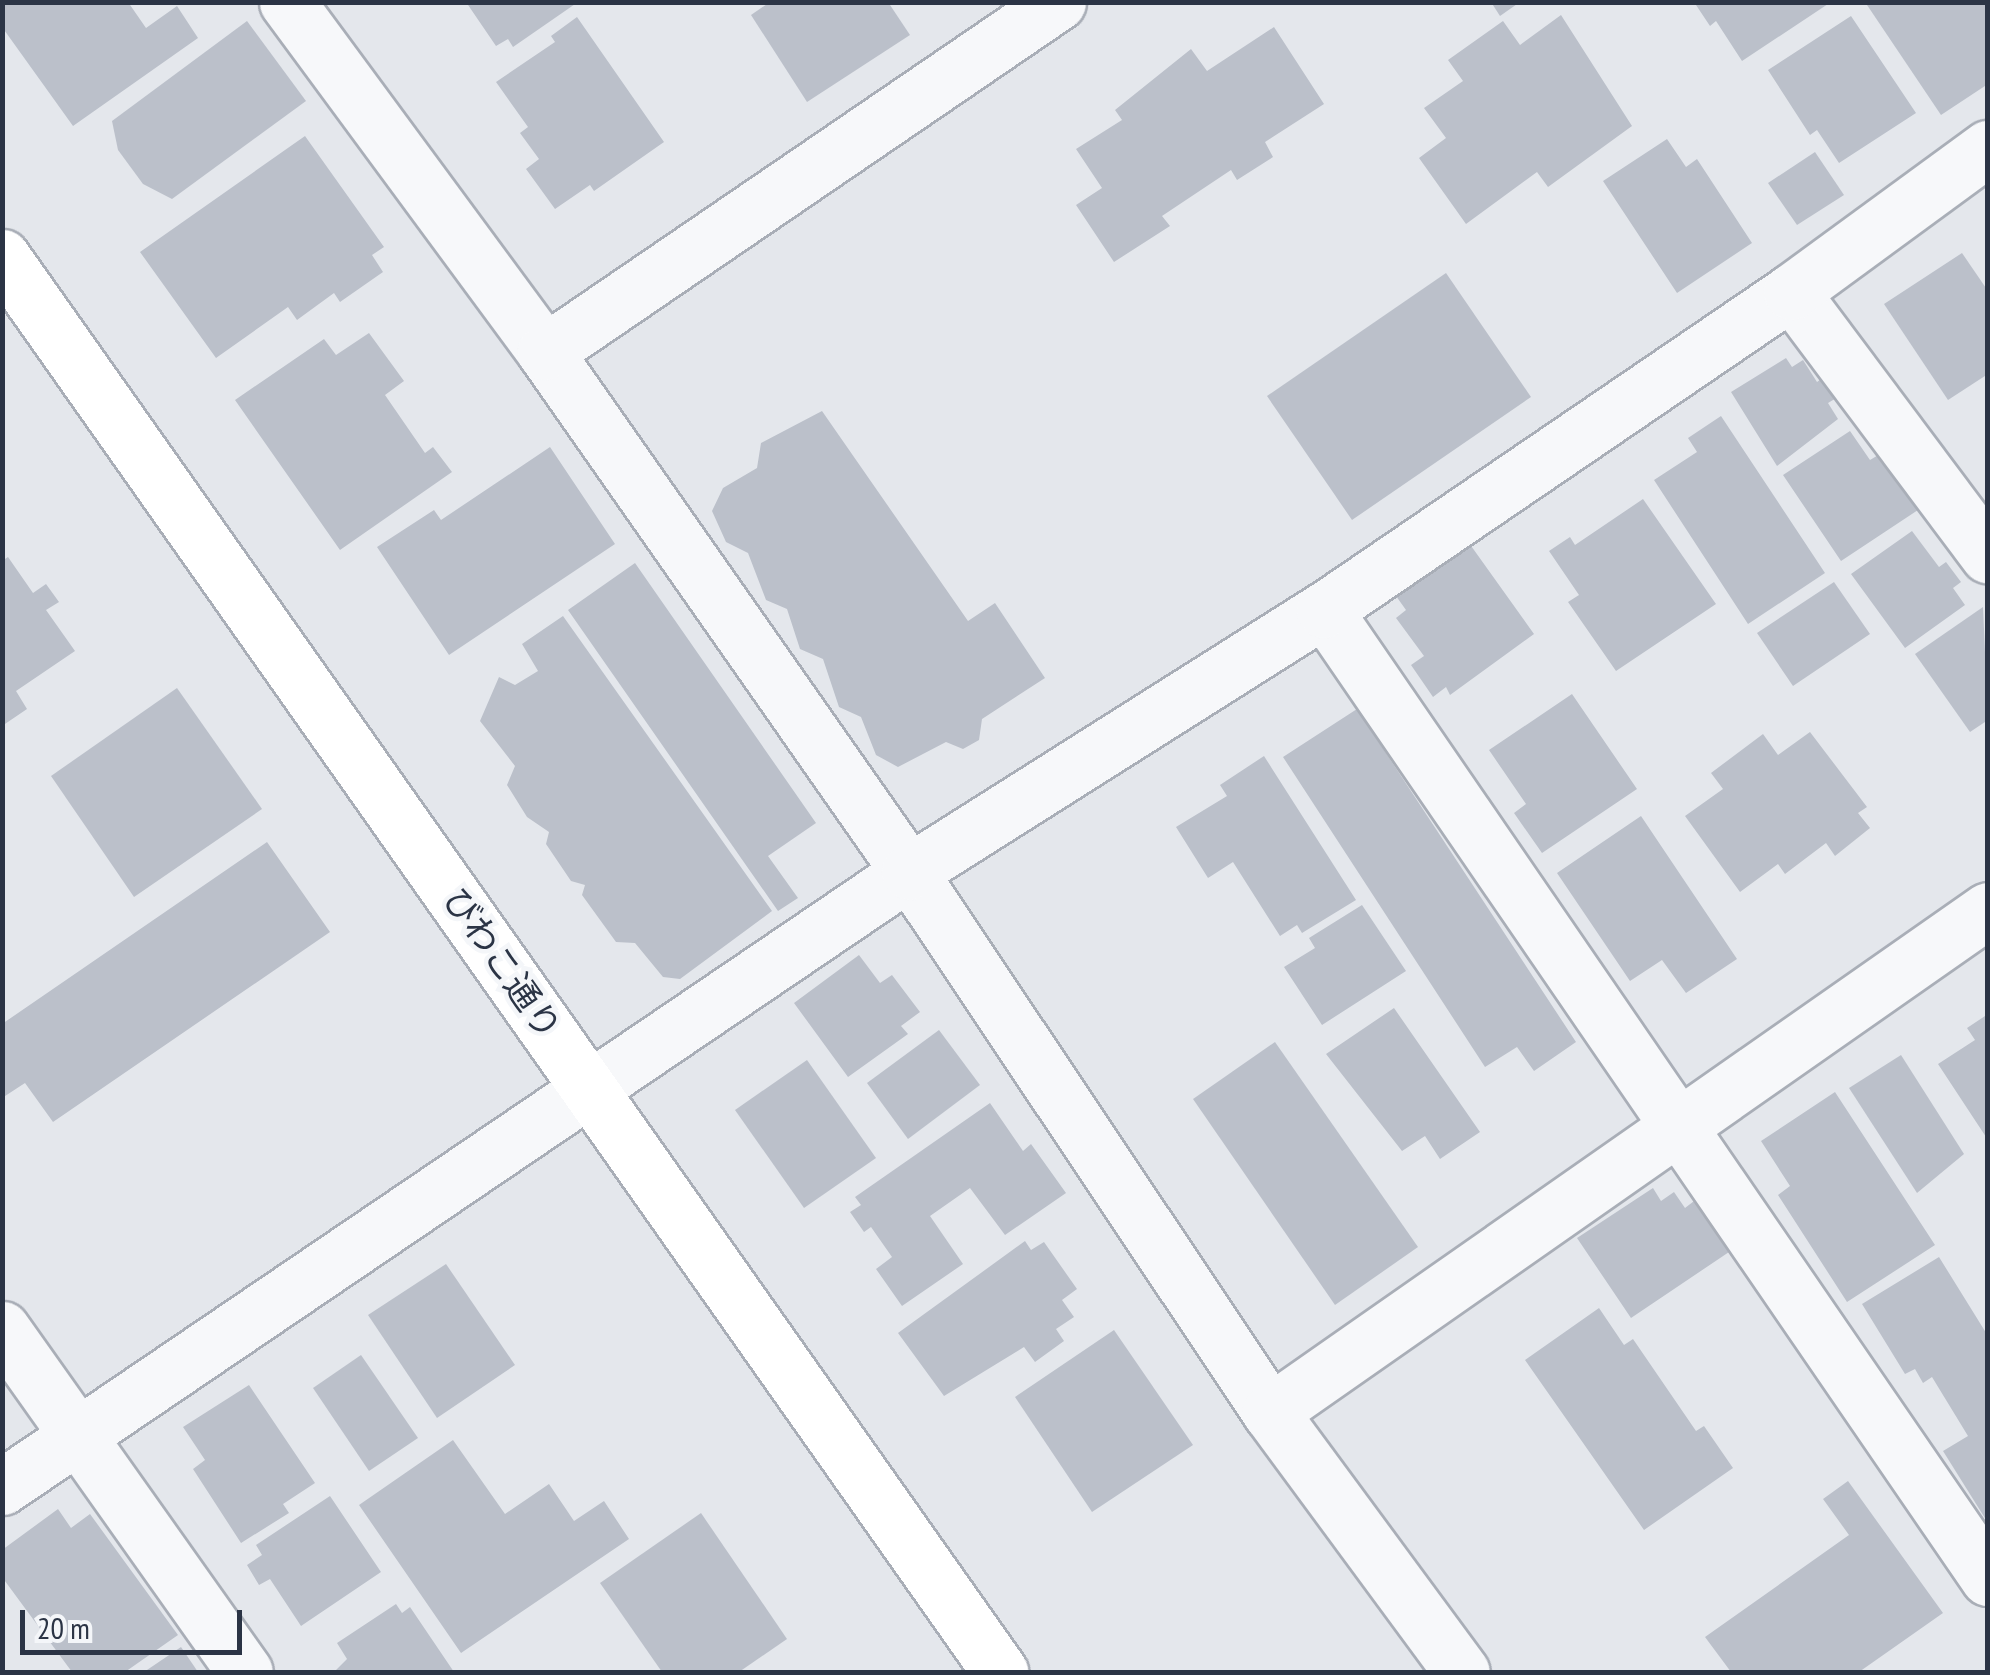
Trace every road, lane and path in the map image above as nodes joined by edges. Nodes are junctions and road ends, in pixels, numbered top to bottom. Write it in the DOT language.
graph roads {
  1 [pos="286,2"];
  2 [pos="1058,2"];
  3 [pos="1988,148"];
  4 [pos="2,257"];
  5 [pos="1791,292"];
  6 [pos="546,352"];
  7 [pos="1988,555"];
  8 [pos="1324,610"];
  9 [pos="909,872"];
  10 [pos="1988,910"];
  11 [pos="592,1088"];
  12 [pos="1680,1122"];
  13 [pos="2,1329"];
  14 [pos="1270,1412"];
  15 [pos="74,1434"];
  16 [pos="2,1487"];
  17 [pos="1988,1578"];
  18 [pos="245,1672"];
  19 [pos="1000,1672"];
  20 [pos="1462,1672"];
  1 -- 6 [label="street"];
  2 -- 6 [label="street"];
  3 -- 5 [label="street"];
  4 -- 11 [label="street, びわこ通り"];
  5 -- 7 [label="street"];
  5 -- 8 [label="street"];
  6 -- 9 [label="street"];
  8 -- 9 [label="street"];
  8 -- 12 [label="street"];
  9 -- 11 [label="street"];
  9 -- 14 [label="street"];
  10 -- 12 [label="street"];
  11 -- 15 [label="street"];
  11 -- 19 [label="street, びわこ通り"];
  12 -- 14 [label="street"];
  12 -- 17 [label="street"];
  13 -- 15 [label="street"];
  14 -- 20 [label="street"];
  15 -- 16 [label="street"];
  15 -- 18 [label="street"];
}
